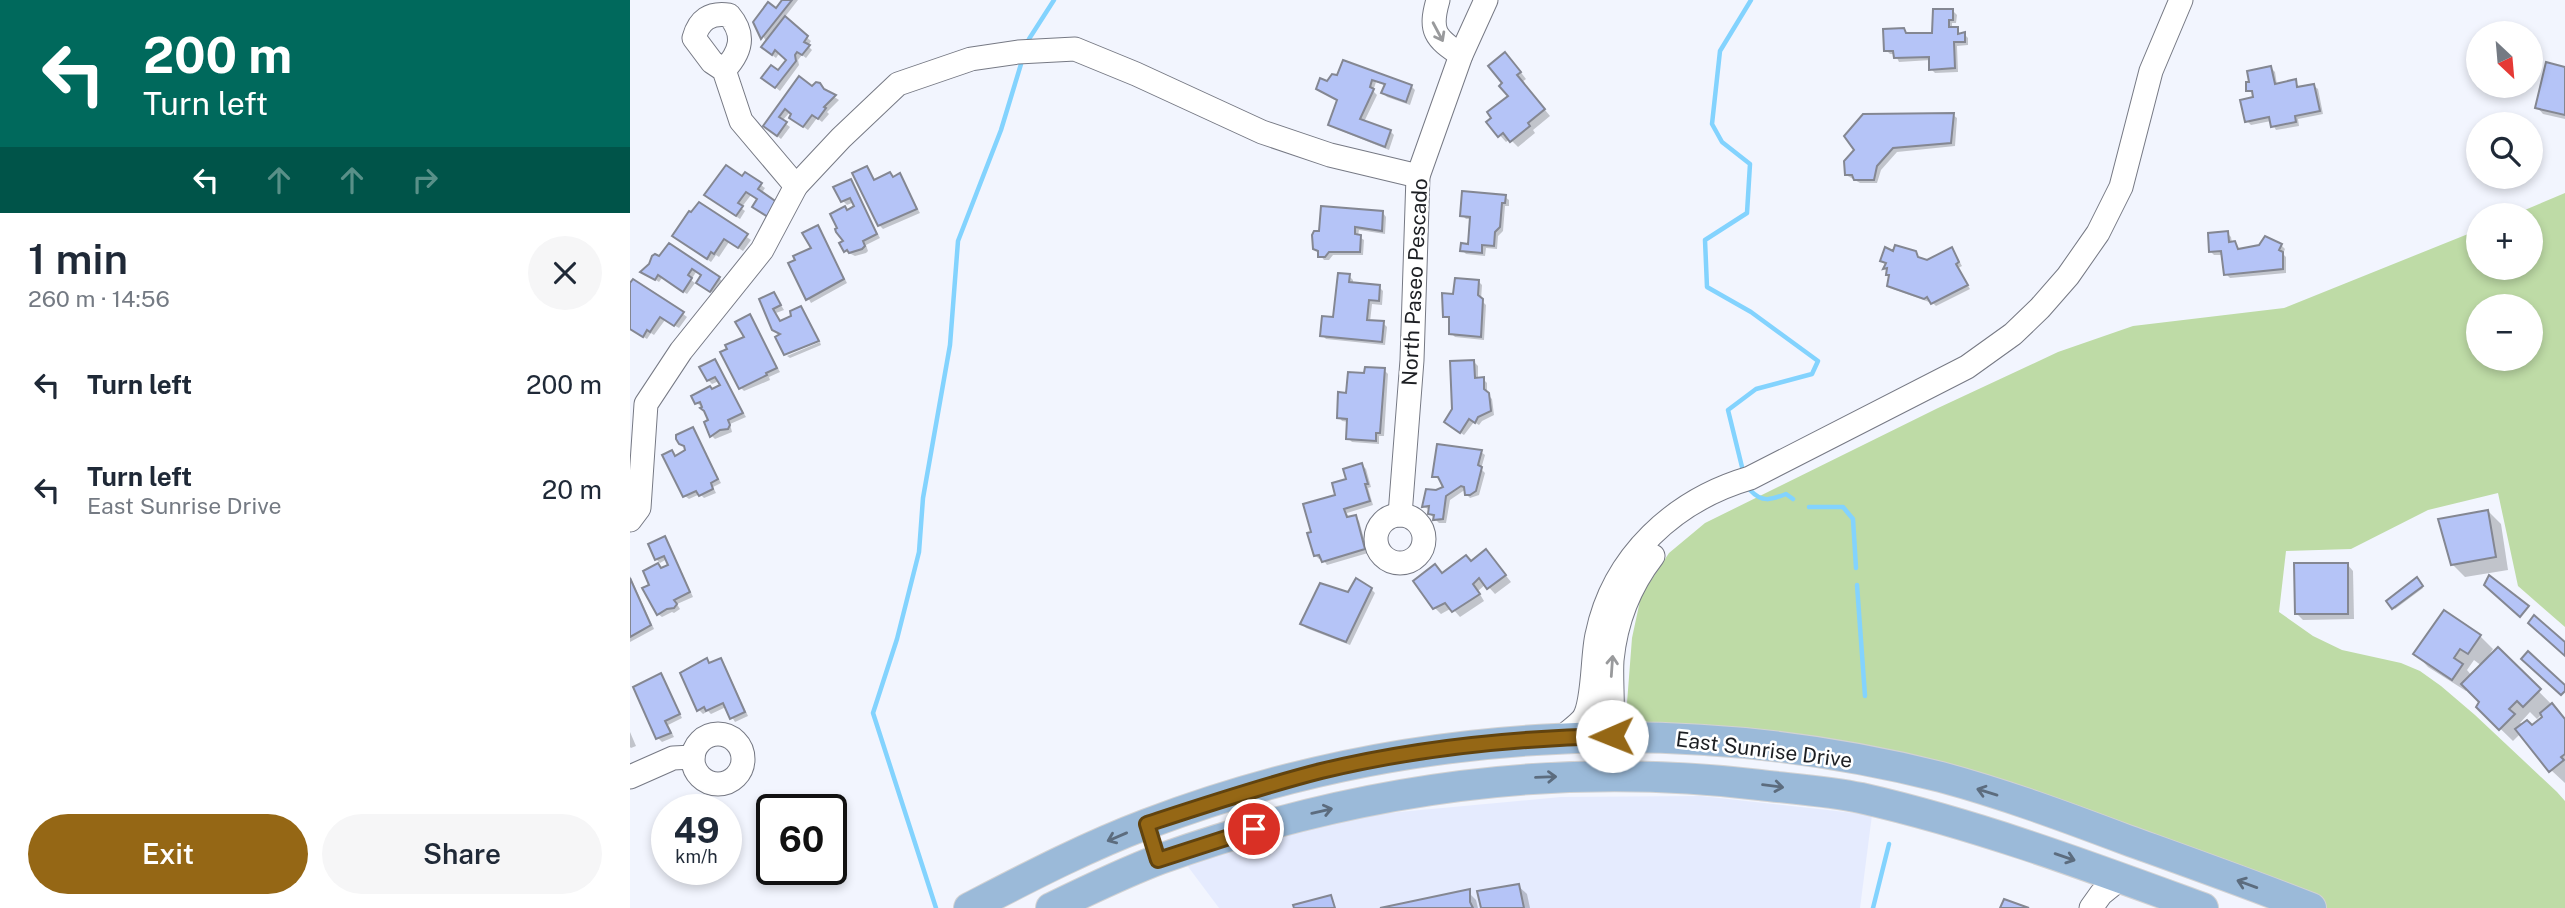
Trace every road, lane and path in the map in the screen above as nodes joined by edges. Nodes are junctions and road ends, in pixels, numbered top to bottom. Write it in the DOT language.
graph roads {
  1 [pos="1438,0"];
  2 [pos="1486,0"];
  3 [pos="2181,0"];
  4 [pos="1461,55"];
  5 [pos="724,70"];
  6 [pos="1418,176"];
  7 [pos="796,186"];
  8 [pos="1750,478"];
  9 [pos="1400,515"];
  10 [pos="630,520"];
  11 [pos="1612,736"];
  12 [pos="1563,737"];
  13 [pos="693,757"];
  14 [pos="1588,776"];
  15 [pos="630,777"];
  16 [pos="2036,807"];
  17 [pos="1147,824"];
  18 [pos="2025,843"];
  19 [pos="1158,860"];
  20 [pos="2122,877"];
  21 [pos="969,908"];
  22 [pos="1051,908"];
  23 [pos="2091,908"];
  24 [pos="2203,908"];
  25 [pos="2311,908"];
  1 -- 4 [label="street, one-way"];
  2 -- 4 [label="street, North Paseo Pescado"];
  3 -- 8 [label="street"];
  4 -- 6 [label="street, North Paseo Pescado"];
  5 -- 7 [label="street"];
  6 -- 7 [label="street"];
  6 -- 9 [label="street, North Paseo Pescado"];
  7 -- 10 [label="street"];
  11 -- 8 [label="street, one-way"];
  8 -- 12 [label="street"];
  11 -- 12 [label="main road, East Sunrise Drive"];
  11 -- 14 [label="street"];
  16 -- 11 [label="main road, East Sunrise Drive, one-way"];
  12 -- 17 [label="main road, East Sunrise Drive"];
  13 -- 15 [label="street"];
  14 -- 18 [label="main road, East Sunrise Drive, one-way"];
  19 -- 14 [label="main road, East Sunrise Drive, one-way"];
  16 -- 18 [label="main road"];
  25 -- 16 [label="main road, East Sunrise Drive, one-way"];
  17 -- 19 [label="main road"];
  17 -- 21 [label="main road, East Sunrise Drive, one-way"];
  18 -- 20 [label="main road, East Sunrise Drive, one-way"];
  19 -- 22 [label="main road, East Sunrise Drive"];
  20 -- 23 [label="street"];
  20 -- 24 [label="main road, East Sunrise Drive"];
}
